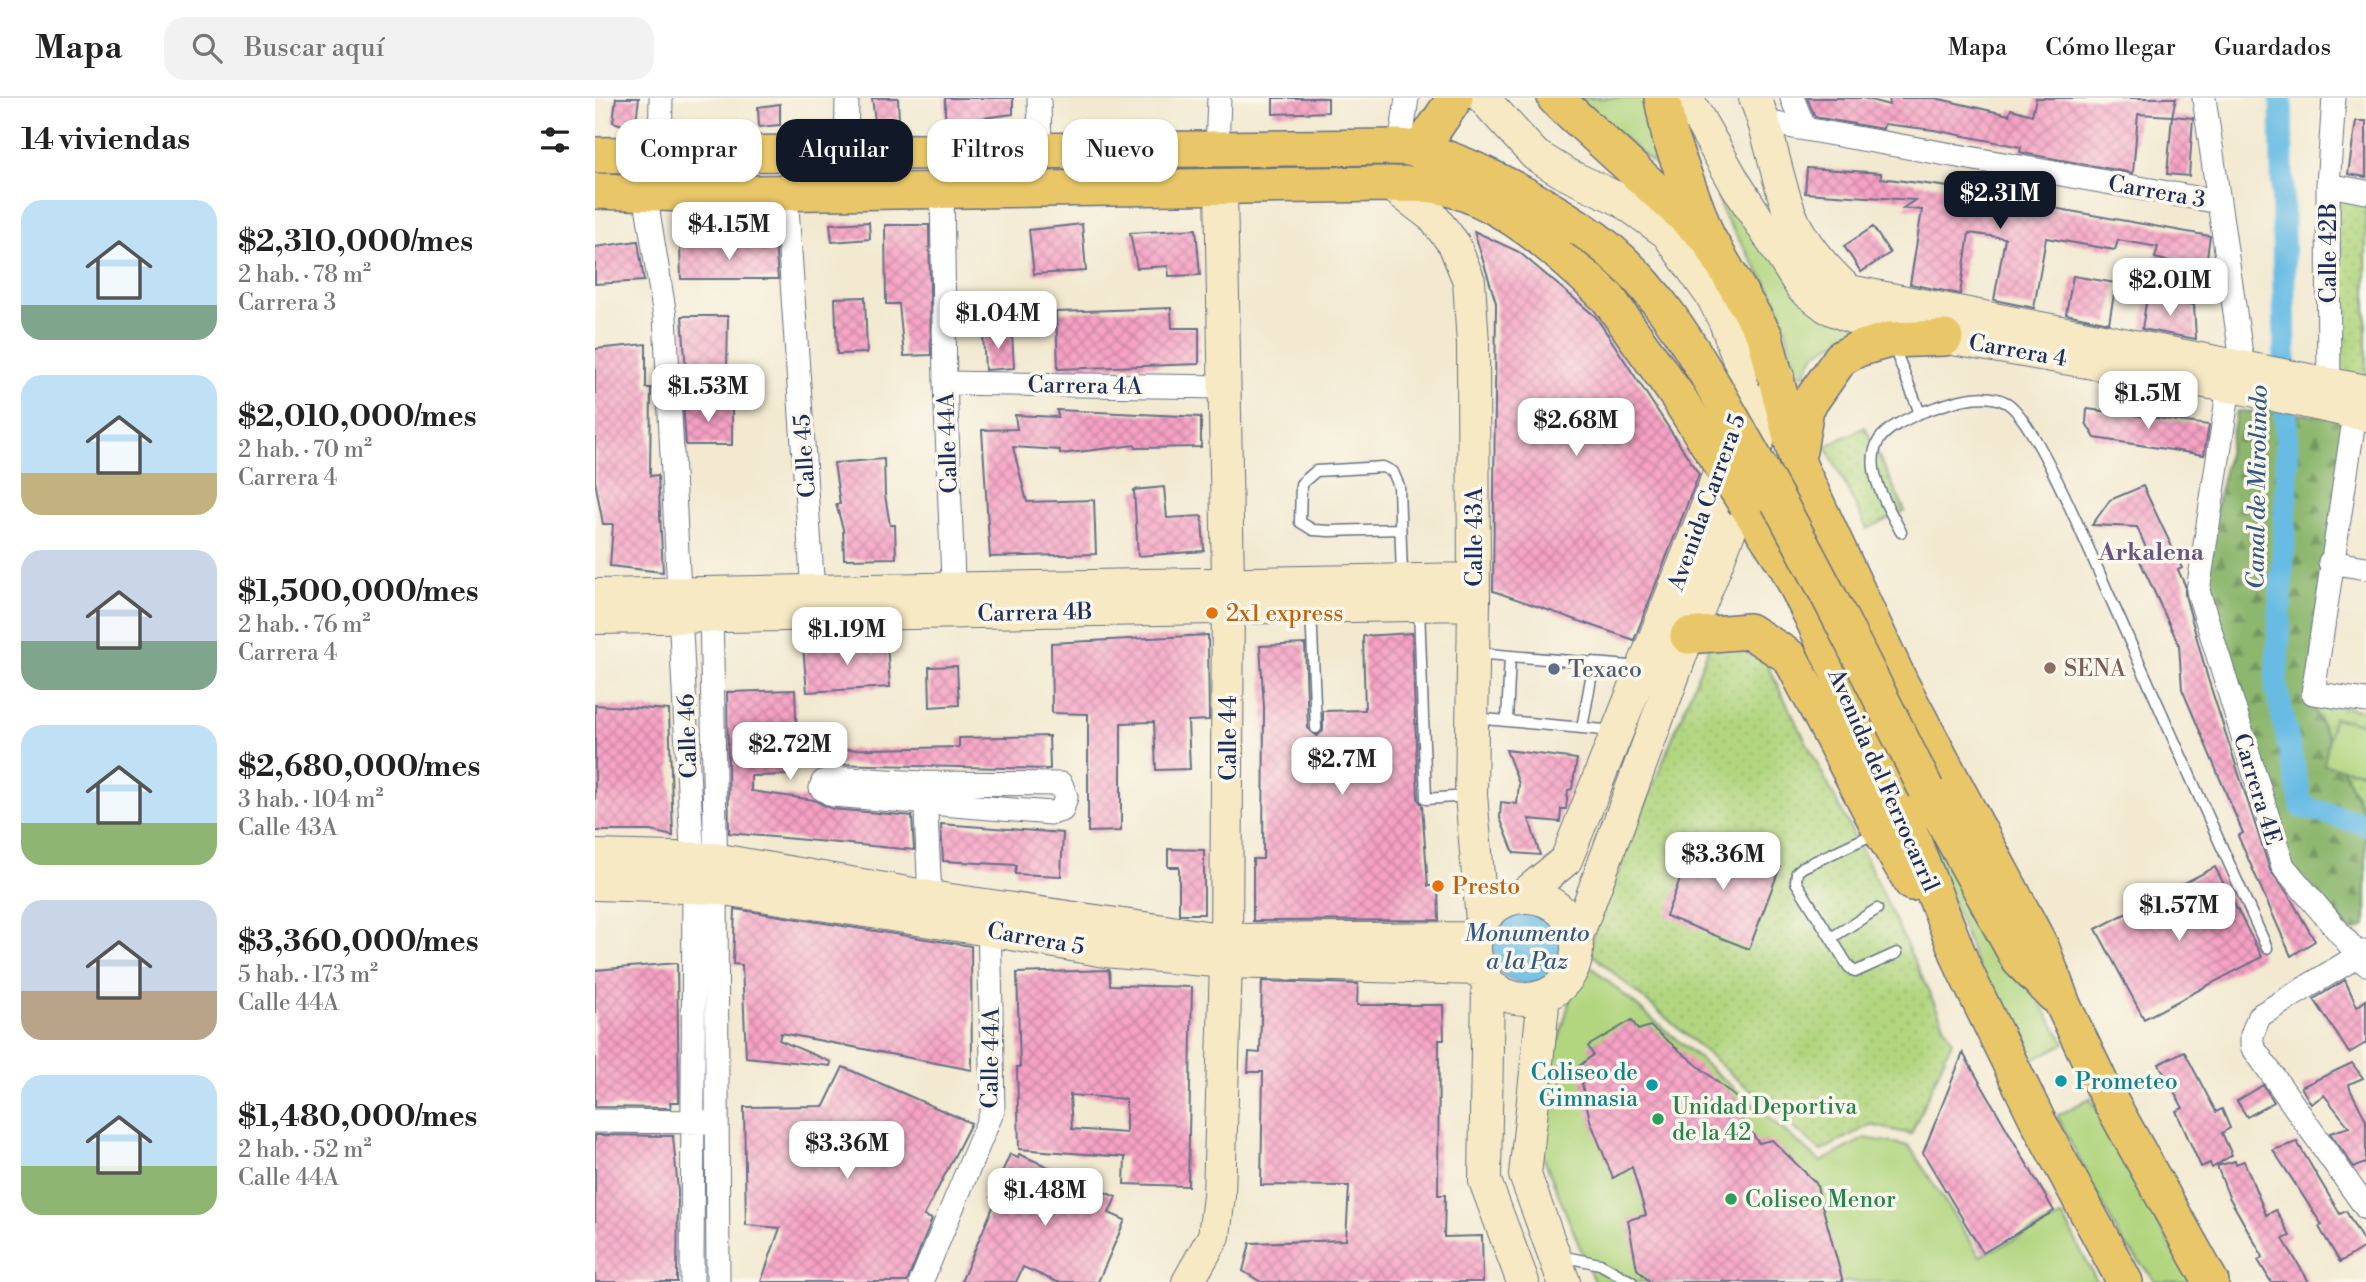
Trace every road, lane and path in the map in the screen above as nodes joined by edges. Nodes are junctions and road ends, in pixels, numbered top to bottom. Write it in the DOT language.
graph roads {
  1 [pos="660,98"];
  2 [pos="847,98"];
  3 [pos="1039,98"];
  4 [pos="1219,98"];
  5 [pos="1407,98"];
  6 [pos="1455,98"];
  7 [pos="1483,98"];
  8 [pos="1555,98"];
  9 [pos="1663,98"];
  10 [pos="1687,98"];
  11 [pos="1792,98"];
  12 [pos="2204,98"];
  13 [pos="2334,98"];
  14 [pos="1760,110"];
  15 [pos="660,119"];
  16 [pos="847,119"];
  17 [pos="1039,119"];
  18 [pos="1804,127"];
  19 [pos="1410,147"];
  20 [pos="1048,150"];
  21 [pos="1217,150"];
  22 [pos="595,155"];
  23 [pos="616,155"];
  24 [pos="1390,184"];
  25 [pos="2328,185"];
  26 [pos="1221,187"];
  27 [pos="942,190"];
  28 [pos="595,191"];
  29 [pos="2366,192"];
  30 [pos="645,193"];
  31 [pos="786,193"];
  32 [pos="2219,202"];
  33 [pos="1704,226"];
  34 [pos="1945,338"];
  35 [pos="1889,340"];
  36 [pos="1778,377"];
  37 [pos="2247,380"];
  38 [pos="945,383"];
  39 [pos="1226,387"];
  40 [pos="2339,399"];
  41 [pos="1920,412"];
  42 [pos="1797,461"];
  43 [pos="1400,528"];
  44 [pos="1901,532"];
  45 [pos="2330,562"];
  46 [pos="2366,568"];
  47 [pos="813,592"];
  48 [pos="1474,592"];
  49 [pos="1411,593"];
  50 [pos="595,595"];
  51 [pos="1228,595"];
  52 [pos="954,601"];
  53 [pos="696,606"];
  54 [pos="1311,607"];
  55 [pos="595,618"];
  56 [pos="1688,636"];
  57 [pos="1473,653"];
  58 [pos="1510,656"];
  59 [pos="1594,663"];
  60 [pos="1643,667"];
  61 [pos="2366,701"];
  62 [pos="1473,718"];
  63 [pos="1507,721"];
  64 [pos="1316,728"];
  65 [pos="1582,728"];
  66 [pos="1618,731"];
  67 [pos="925,794"];
  68 [pos="1911,794"];
  69 [pos="1471,795"];
  70 [pos="1881,831"];
  71 [pos="595,856"];
  72 [pos="704,873"];
  73 [pos="595,884"];
  74 [pos="930,897"];
  75 [pos="1521,897"];
  76 [pos="1877,909"];
  77 [pos="989,917"];
  78 [pos="1479,929"];
  79 [pos="1949,932"];
  80 [pos="1831,938"];
  81 [pos="1576,939"];
  82 [pos="2267,948"];
  83 [pos="1227,951"];
  84 [pos="1897,953"];
  85 [pos="2364,956"];
  86 [pos="1484,976"];
  87 [pos="1544,996"];
  88 [pos="2063,1005"];
  89 [pos="595,1121"];
  90 [pos="705,1122"];
  91 [pos="2366,1208"];
  92 [pos="1559,1268"];
  93 [pos="692,1282"];
  94 [pos="718,1282"];
  95 [pos="921,1282"];
  96 [pos="1188,1282"];
  97 [pos="1523,1282"];
  98 [pos="1632,1282"];
  99 [pos="2125,1282"];
  100 [pos="2211,1282"];
  1 -- 15 [label="street"];
  2 -- 16 [label="street"];
  3 -- 17 [label="street"];
  4 -- 21 [label="street"];
  5 -- 19 [label="street"];
  6 -- 19 [label="main road"];
  7 -- 60 [label="main road, Avenida Carrera 5"];
  8 -- 33 [label="main road"];
  9 -- 33 [label="main road"];
  10 -- 34 [label="main road, Carrera 4"];
  11 -- 18 [label="street"];
  12 -- 32 [label="street"];
  13 -- 25 [label="street, Calle 42B"];
  14 -- 18 [label="street, Carrera 3"];
  14 -- 37 [label="main road, Carrera 4"];
  18 -- 32 [label="street, Carrera 3"];
  19 -- 21 [label="main road"];
  19 -- 68 [label="main road, Avenida del Ferrocarril, bridge"];
  20 -- 21 [label="main road"];
  22 -- 23 [label="main road"];
  24 -- 26 [label="main road, Avenida del Ferrocarril"];
  24 -- 48 [label="main road, Calle 43A"];
  24 -- 68 [label="main road, Avenida del Ferrocarril, bridge"];
  25 -- 29 [label="street"];
  25 -- 40 [label="street, Calle 42B"];
  26 -- 27 [label="main road, Avenida del Ferrocarril"];
  26 -- 39 [label="main road, Calle 44"];
  27 -- 31 [label="main road, Avenida del Ferrocarril"];
  27 -- 38 [label="street, Calle 44A"];
  28 -- 30 [label="main road, Avenida del Ferrocarril"];
  30 -- 31 [label="main road, Avenida del Ferrocarril"];
  30 -- 53 [label="street, Calle 46"];
  31 -- 47 [label="street, Calle 45"];
  32 -- 37 [label="street"];
  33 -- 36 [label="main road"];
  34 -- 35 [label="main road"];
  34 -- 37 [label="main road, Carrera 4"];
  35 -- 41 [label="lane"];
  35 -- 42 [label="main road"];
  36 -- 42 [label="main road"];
  36 -- 56 [label="main road, Avenida Carrera 5"];
  37 -- 40 [label="main road, Carrera 4"];
  37 -- 85 [label="street, Carrera 4E"];
  38 -- 39 [label="street, Carrera 4A"];
  38 -- 52 [label="street, Calle 44A"];
  39 -- 51 [label="main road, Calle 44"];
  40 -- 45 [label="street, Calle 42B"];
  41 -- 44 [label="lane"];
  41 -- 82 [label="lane"];
  42 -- 88 [label="main road"];
  43 -- 43 [label="lane"];
  43 -- 49 [label="lane"];
  45 -- 46 [label="street"];
  45 -- 61 [label="street, Calle 42B"];
  47 -- 52 [label="main road, Carrera 4B"];
  47 -- 53 [label="main road, Carrera 4B"];
  48 -- 49 [label="main road, Carrera 4B"];
  48 -- 57 [label="main road, Calle 43A"];
  49 -- 51 [label="main road, Carrera 4B"];
  49 -- 54 [label="main road, Carrera 4B"];
  49 -- 69 [label="lane"];
  50 -- 53 [label="main road, Carrera 4B"];
  51 -- 52 [label="main road, Carrera 4B"];
  51 -- 54 [label="main road, Carrera 4B"];
  51 -- 83 [label="main road, Calle 44"];
  52 -- 53 [label="main road, Carrera 4B"];
  53 -- 55 [label="main road, Carrera 4B"];
  53 -- 72 [label="street, Calle 46"];
  54 -- 64 [label="lane"];
  56 -- 70 [label="main road"];
  56 -- 81 [label="main road, Avenida Carrera 5"];
  57 -- 58 [label="lane"];
  57 -- 62 [label="main road, Calle 43A"];
  58 -- 59 [label="lane"];
  58 -- 63 [label="lane"];
  59 -- 60 [label="lane"];
  59 -- 65 [label="lane"];
  60 -- 66 [label="main road, Avenida Carrera 5"];
  62 -- 63 [label="lane"];
  62 -- 69 [label="main road, Calle 43A"];
  63 -- 65 [label="lane"];
  65 -- 66 [label="lane"];
  66 -- 75 [label="main road, Avenida Carrera 5"];
  67 -- 67 [label="street"];
  67 -- 74 [label="street"];
  68 -- 79 [label="main road, Avenida del Ferrocarril"];
  68 -- 88 [label="main road, Avenida del Ferrocarril"];
  69 -- 78 [label="main road, Calle 43A"];
  70 -- 79 [label="main road"];
  70 -- 80 [label="lane"];
  71 -- 72 [label="main road, Carrera 5"];
  72 -- 73 [label="main road, Carrera 5"];
  72 -- 74 [label="main road, Carrera 5"];
  72 -- 77 [label="main road, Carrera 5"];
  72 -- 90 [label="street, Calle 46"];
  74 -- 77 [label="main road, Carrera 5"];
  75 -- 78 [label="main road"];
  75 -- 81 [label="main road"];
  76 -- 80 [label="lane"];
  77 -- 83 [label="main road, Carrera 5"];
  77 -- 95 [label="street, Calle 44A"];
  78 -- 83 [label="main road, Carrera 5"];
  78 -- 86 [label="main road"];
  79 -- 99 [label="main road, Avenida del Ferrocarril"];
  80 -- 84 [label="lane"];
  81 -- 87 [label="main road"];
  83 -- 86 [label="main road, Carrera 5"];
  83 -- 96 [label="main road, Calle 44"];
  85 -- 91 [label="street"];
  86 -- 87 [label="main road"];
  86 -- 97 [label="main road"];
  87 -- 92 [label="main road"];
  88 -- 100 [label="main road"];
  89 -- 90 [label="street"];
  90 -- 93 [label="street, Calle 46"];
  90 -- 94 [label="street, Calle 46"];
  92 -- 98 [label="lane"];
}
